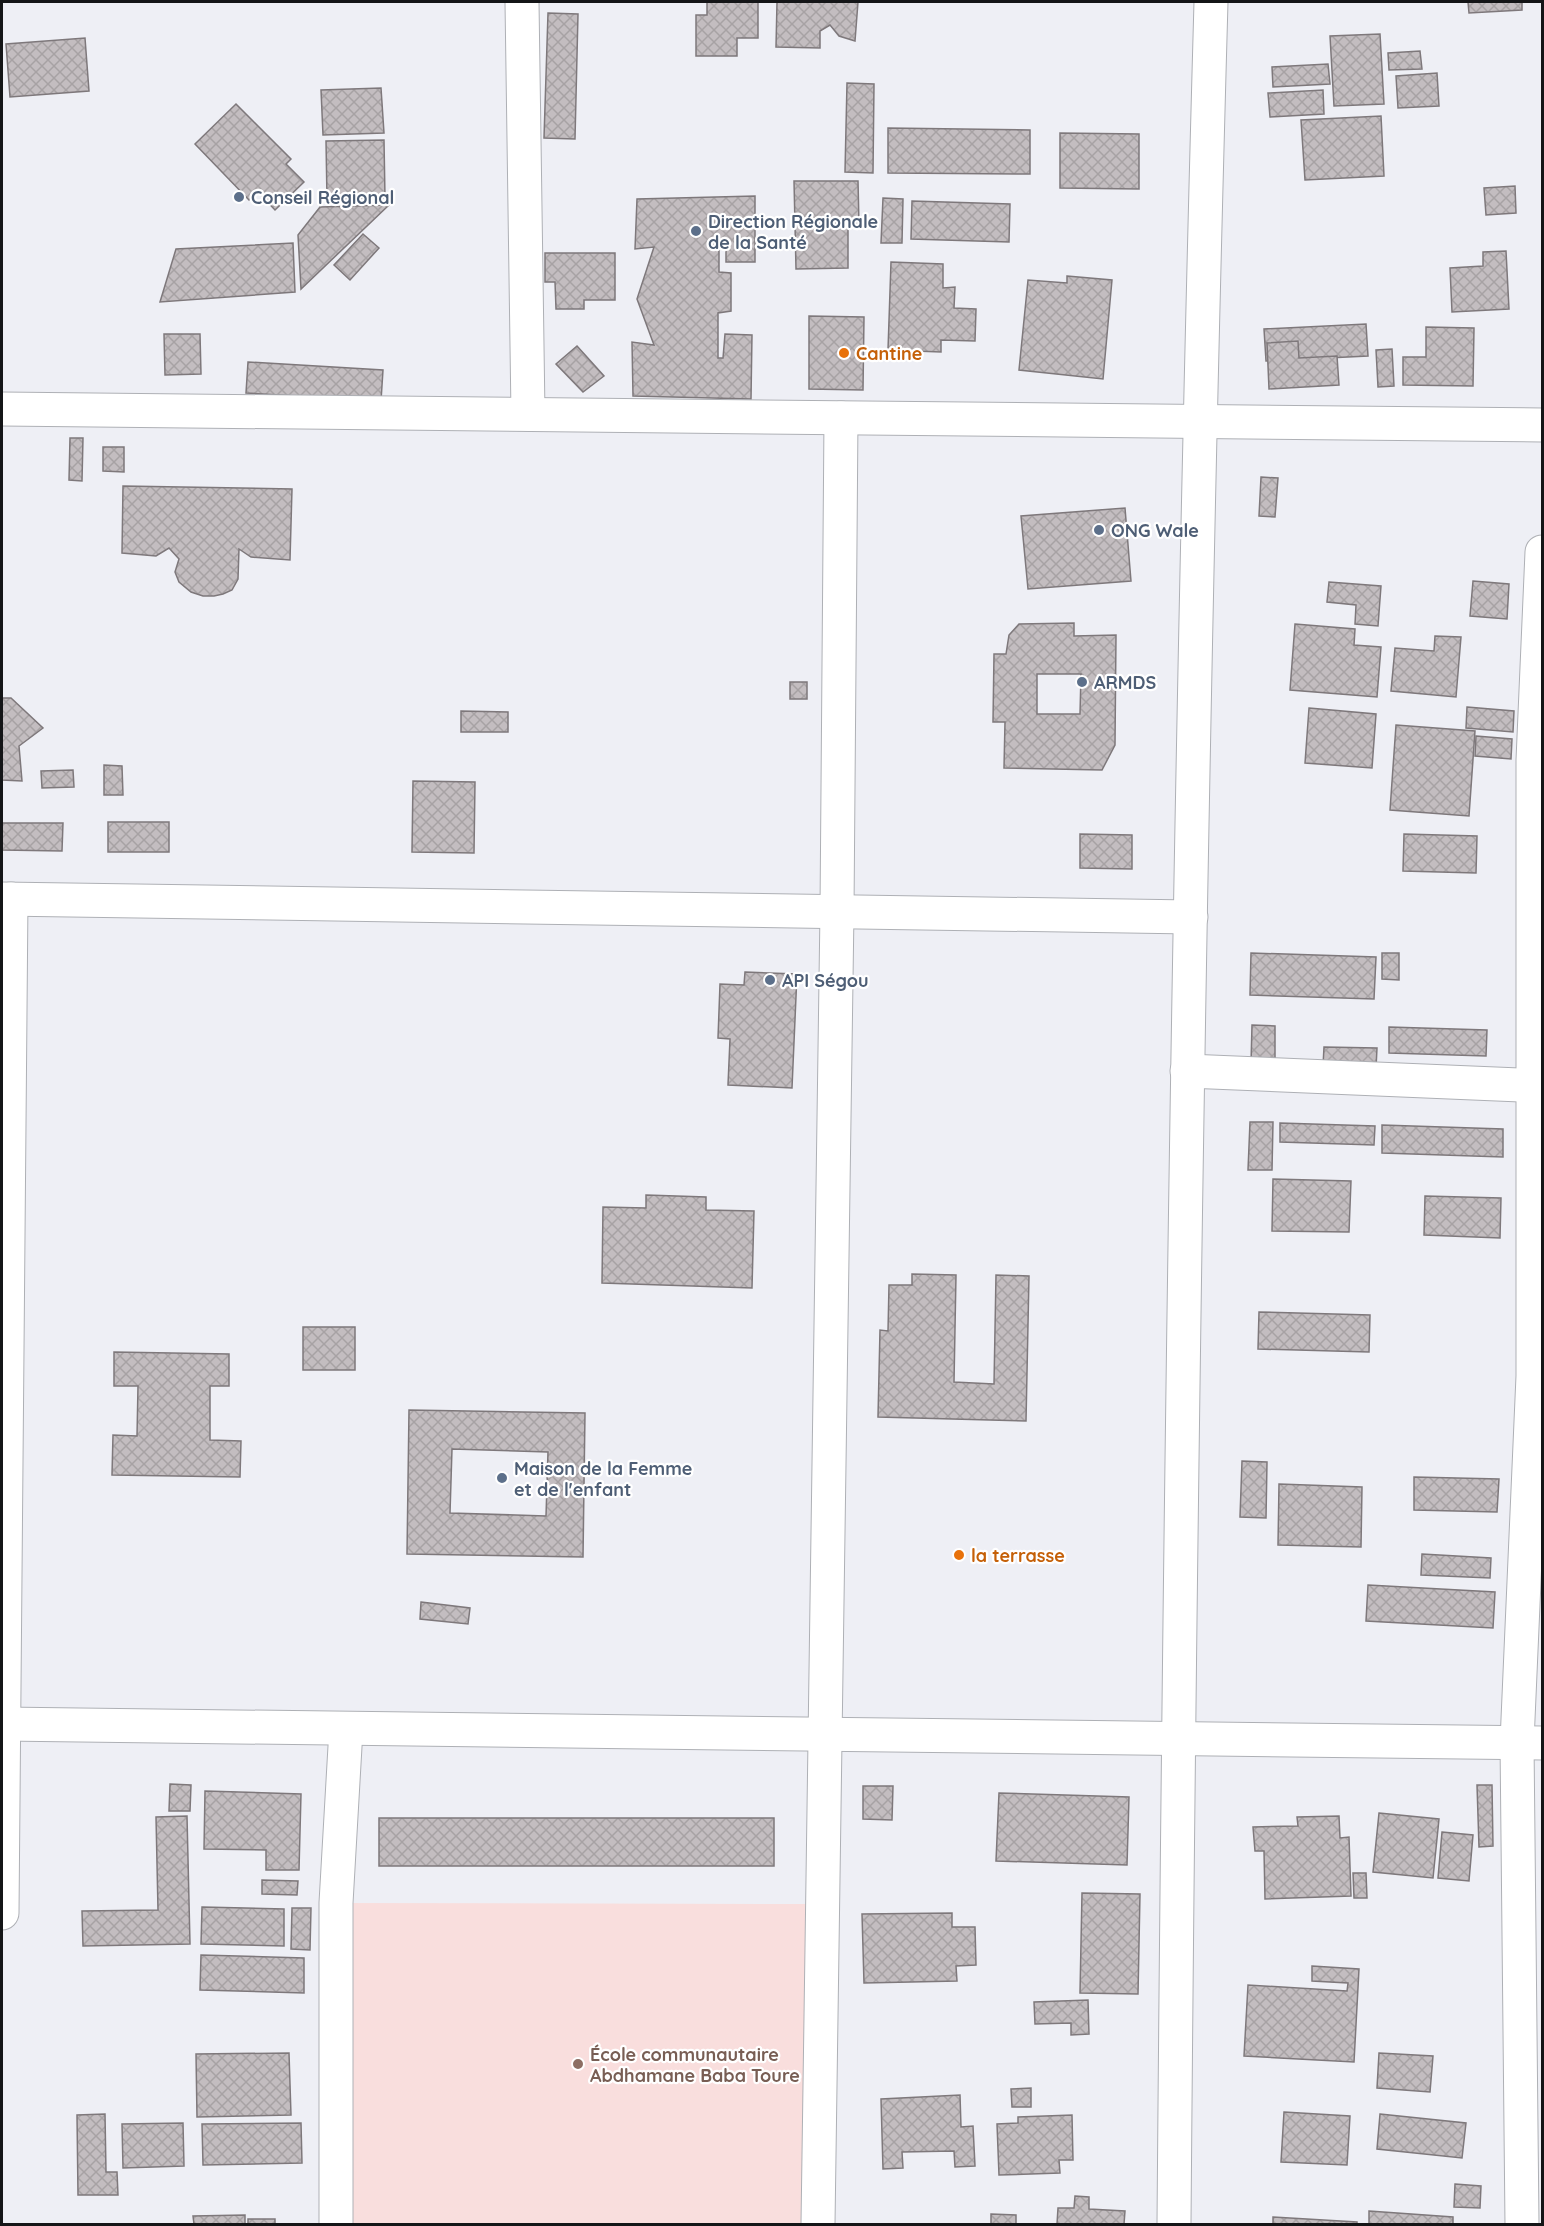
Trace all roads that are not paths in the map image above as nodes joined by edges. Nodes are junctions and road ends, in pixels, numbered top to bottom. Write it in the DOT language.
graph roads {
  1 [pos="522,2"];
  2 [pos="1210,2"];
  3 [pos="2,409"];
  4 [pos="528,414"];
  5 [pos="841,418"];
  6 [pos="1199,422"];
  7 [pos="1542,425"];
  8 [pos="1542,552"];
  9 [pos="1538,760"];
  10 [pos="6,899"];
  11 [pos="837,911"];
  12 [pos="1191,916"];
  13 [pos="1186,1071"];
  14 [pos="1537,1085"];
  15 [pos="1538,1376"];
  16 [pos="3,1724"];
  17 [pos="346,1728"];
  18 [pos="825,1734"];
  19 [pos="1178,1738"];
  20 [pos="1530,1743"];
  21 [pos="2,1913"];
  22 [pos="336,2224"];
  23 [pos="818,2224"];
  24 [pos="1174,2224"];
  25 [pos="1522,2224"];
  1 -- 4 [label="street"];
  2 -- 6 [label="street"];
  3 -- 4 [label="street"];
  4 -- 5 [label="street"];
  5 -- 6 [label="street"];
  5 -- 11 [label="street"];
  6 -- 7 [label="street"];
  6 -- 12 [label="street"];
  8 -- 9 [label="street"];
  9 -- 14 [label="street"];
  10 -- 11 [label="street"];
  10 -- 16 [label="street"];
  11 -- 12 [label="street"];
  11 -- 18 [label="street"];
  12 -- 13 [label="street"];
  13 -- 14 [label="street"];
  13 -- 19 [label="street"];
  14 -- 15 [label="street"];
  15 -- 20 [label="street"];
  16 -- 17 [label="street"];
  16 -- 21 [label="street"];
  17 -- 18 [label="street"];
  17 -- 22 [label="street"];
  18 -- 19 [label="street"];
  18 -- 23 [label="street"];
  19 -- 20 [label="street"];
  19 -- 24 [label="street"];
  20 -- 25 [label="street"];
}
